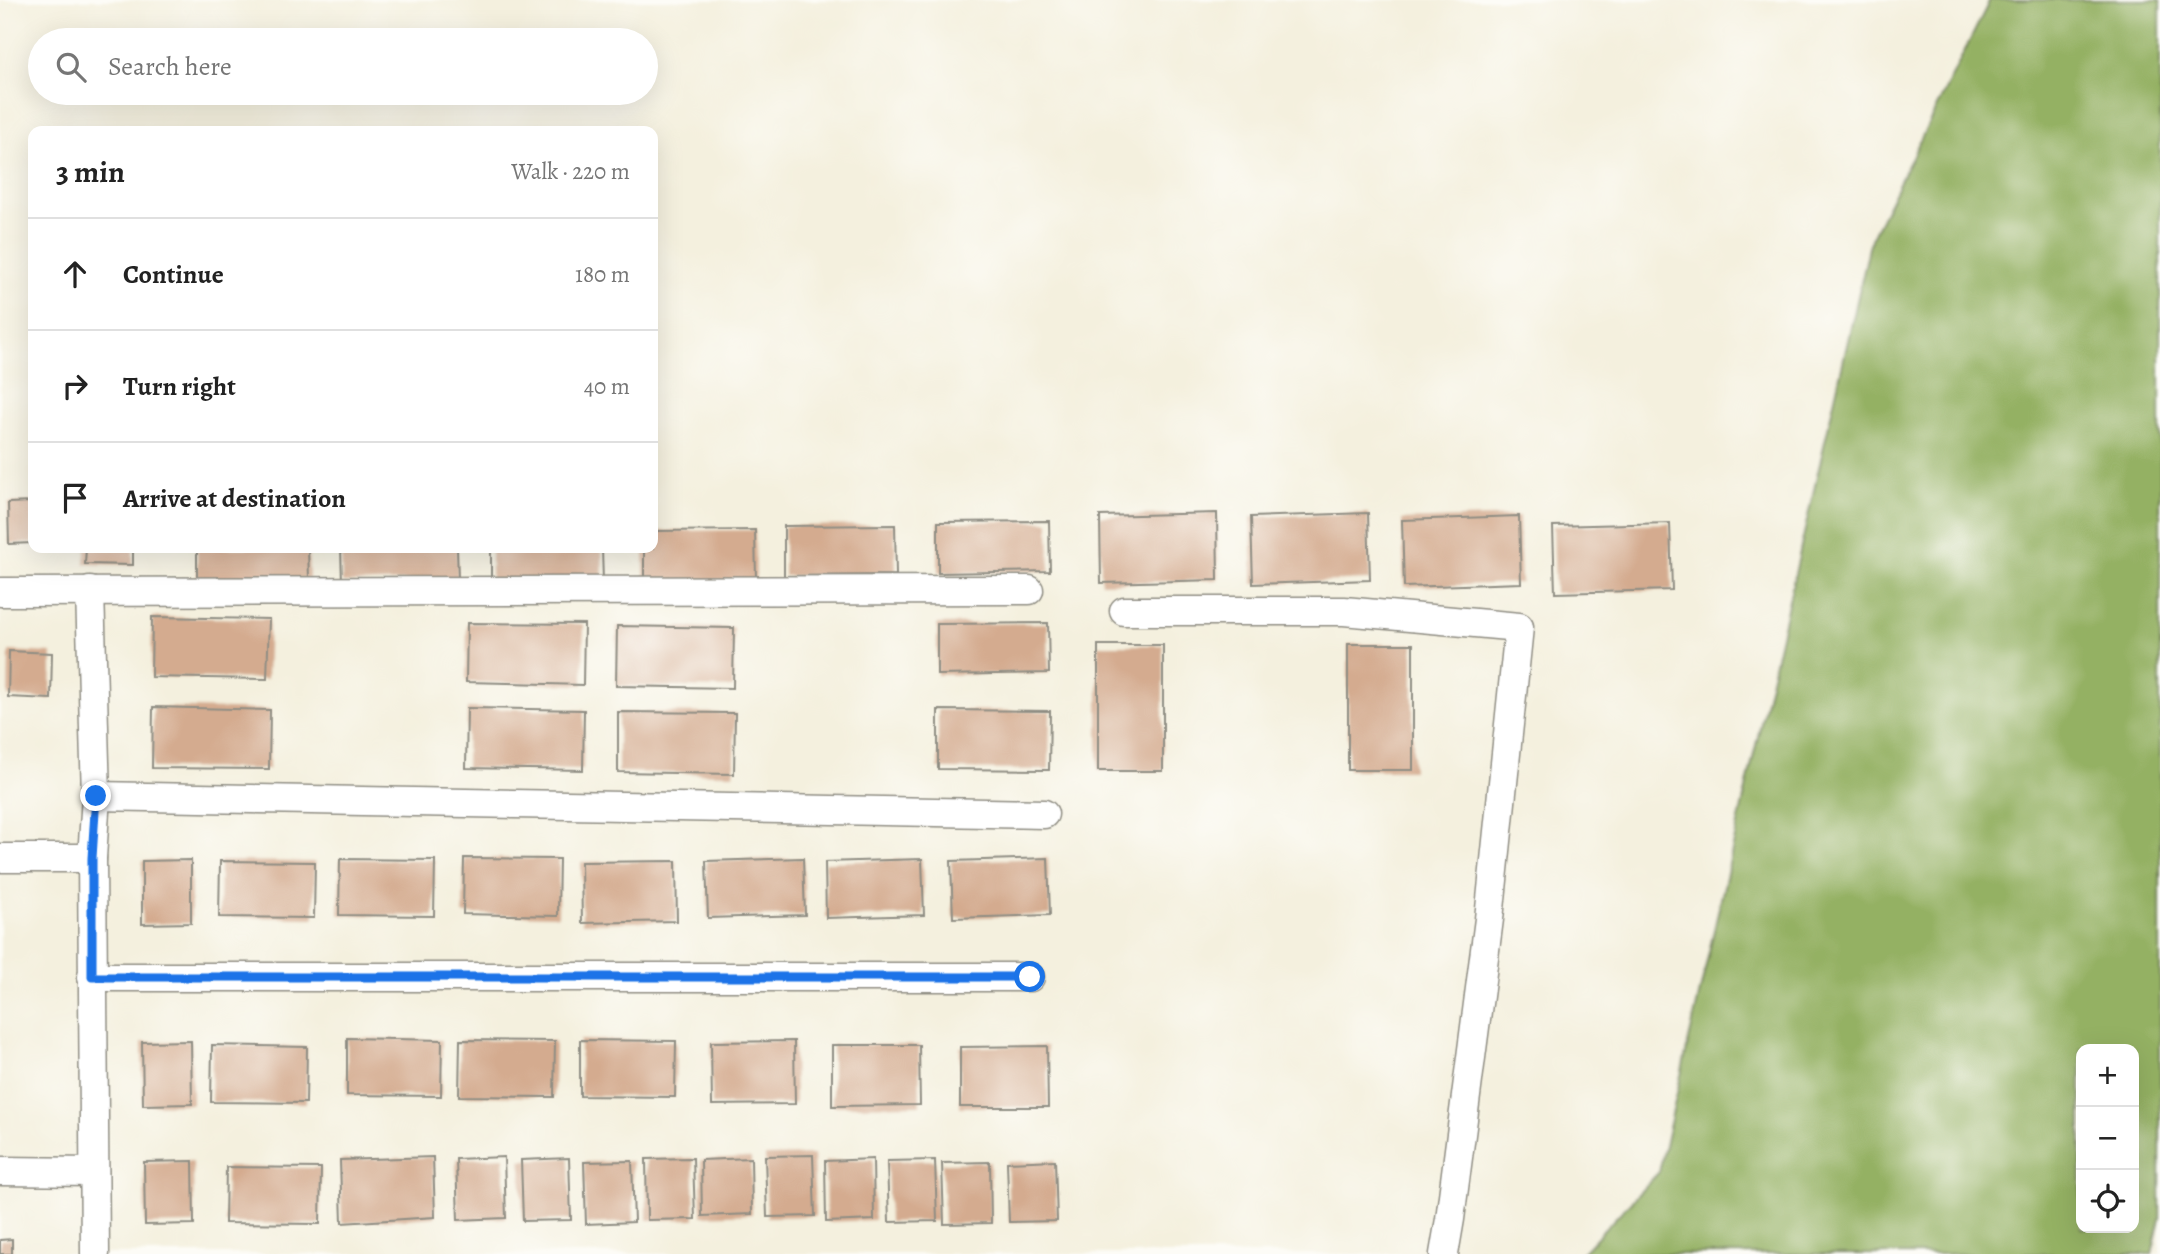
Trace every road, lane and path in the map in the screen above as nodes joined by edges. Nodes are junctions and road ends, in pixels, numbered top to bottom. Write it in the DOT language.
graph roads {
  1 [pos="1029,590"];
  2 [pos="90,591"];
  3 [pos="0,592"];
  4 [pos="1124,611"];
  5 [pos="96,796"];
  6 [pos="1044,814"];
  7 [pos="0,858"];
  8 [pos="92,858"];
  9 [pos="92,977"];
  10 [pos="1030,977"];
  11 [pos="0,1171"];
  12 [pos="94,1172"];
  13 [pos="94,1254"];
  14 [pos="1444,1254"];
  1 -- 2 [label="street"];
  2 -- 3 [label="street"];
  2 -- 5 [label="street"];
  4 -- 14 [label="street"];
  5 -- 6 [label="street"];
  5 -- 8 [label="street"];
  7 -- 8 [label="street"];
  8 -- 9 [label="street"];
  9 -- 10 [label="street"];
  9 -- 12 [label="street"];
  11 -- 12 [label="street"];
  12 -- 13 [label="street"];
}
